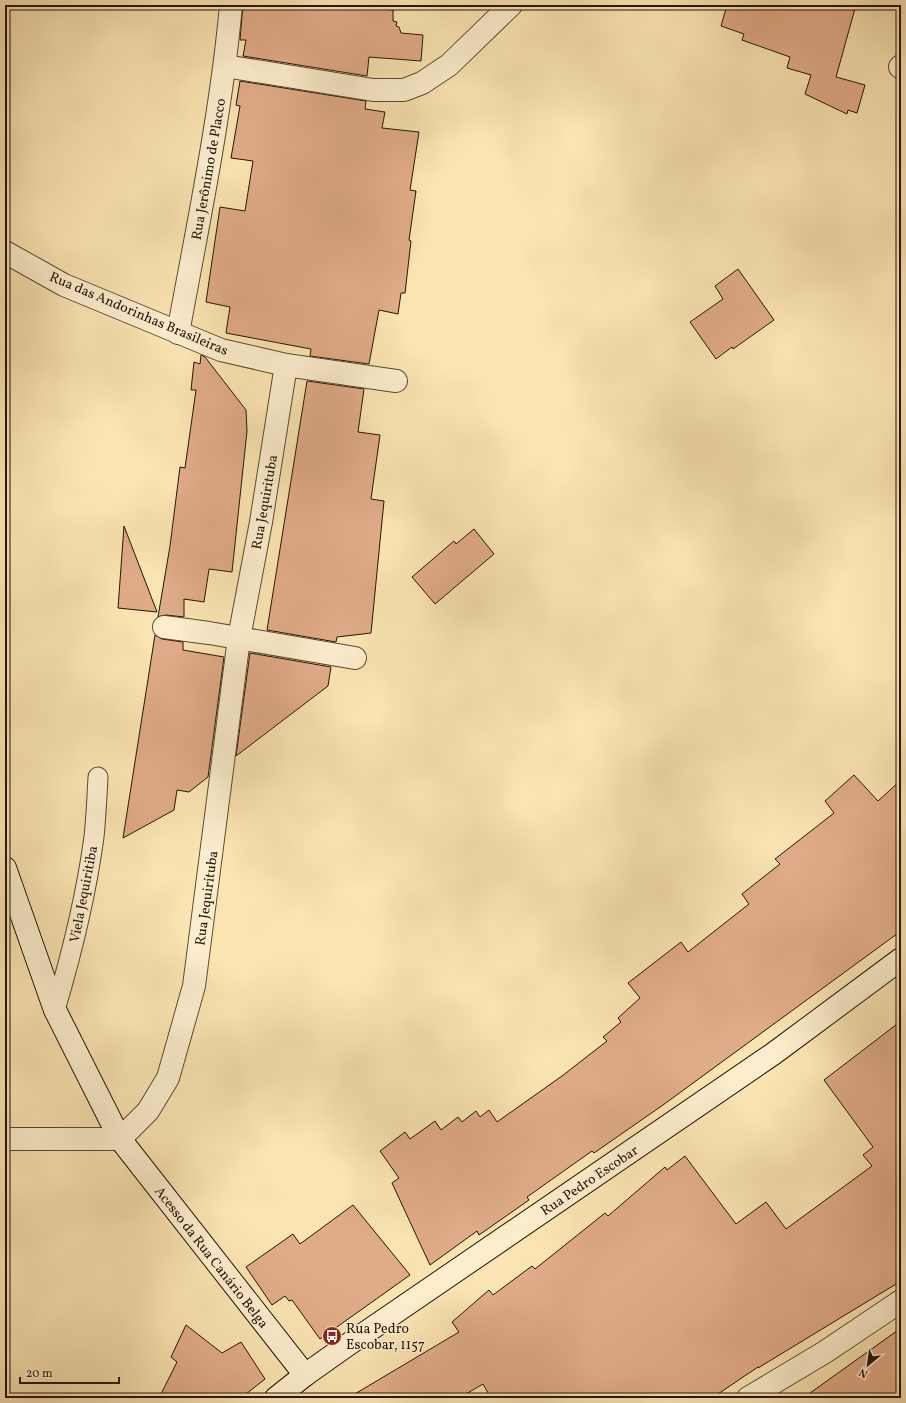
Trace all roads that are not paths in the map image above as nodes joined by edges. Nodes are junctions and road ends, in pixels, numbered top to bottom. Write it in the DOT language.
graph roads {
  1 [pos="231,5"];
  2 [pos="511,5"];
  3 [pos="225,66"];
  4 [pos="5,252"];
  5 [pos="178,333"];
  6 [pos="286,366"];
  7 [pos="396,381"];
  8 [pos="164,627"];
  9 [pos="240,638"];
  10 [pos="355,658"];
  11 [pos="98,777"];
  12 [pos="5,868"];
  13 [pos="901,959"];
  14 [pos="55,1010"];
  15 [pos="5,1139"];
  16 [pos="120,1139"];
  17 [pos="901,1301"];
  18 [pos="305,1375"];
  19 [pos="276,1398"];
  20 [pos="748,1398"];
  1 -- 3 [label="street, Rua Jerônimo de Placco"];
  2 -- 3 [label="street"];
  3 -- 5 [label="street, Rua Jerônimo de Placco"];
  4 -- 5 [label="street, Rua das Andorinhas Brasileiras"];
  5 -- 6 [label="street, Rua das Andorinhas Brasileiras"];
  6 -- 7 [label="street, Rua das Andorinhas Brasileiras"];
  6 -- 9 [label="street, Rua Jequirituba"];
  8 -- 9 [label="street"];
  9 -- 10 [label="street"];
  9 -- 16 [label="street, Rua Jequirituba"];
  11 -- 14 [label="lane, Viela Jequiritiba"];
  12 -- 14 [label="street, Acesso da Rua Canário Belga"];
  13 -- 18 [label="street, Rua Pedro Escobar"];
  14 -- 16 [label="street, Acesso da Rua Canário Belga"];
  15 -- 16 [label="street"];
  16 -- 18 [label="street, Acesso da Rua Canário Belga"];
  17 -- 20 [label="street"];
  18 -- 19 [label="street, Rua Pedro Escobar"];
}
